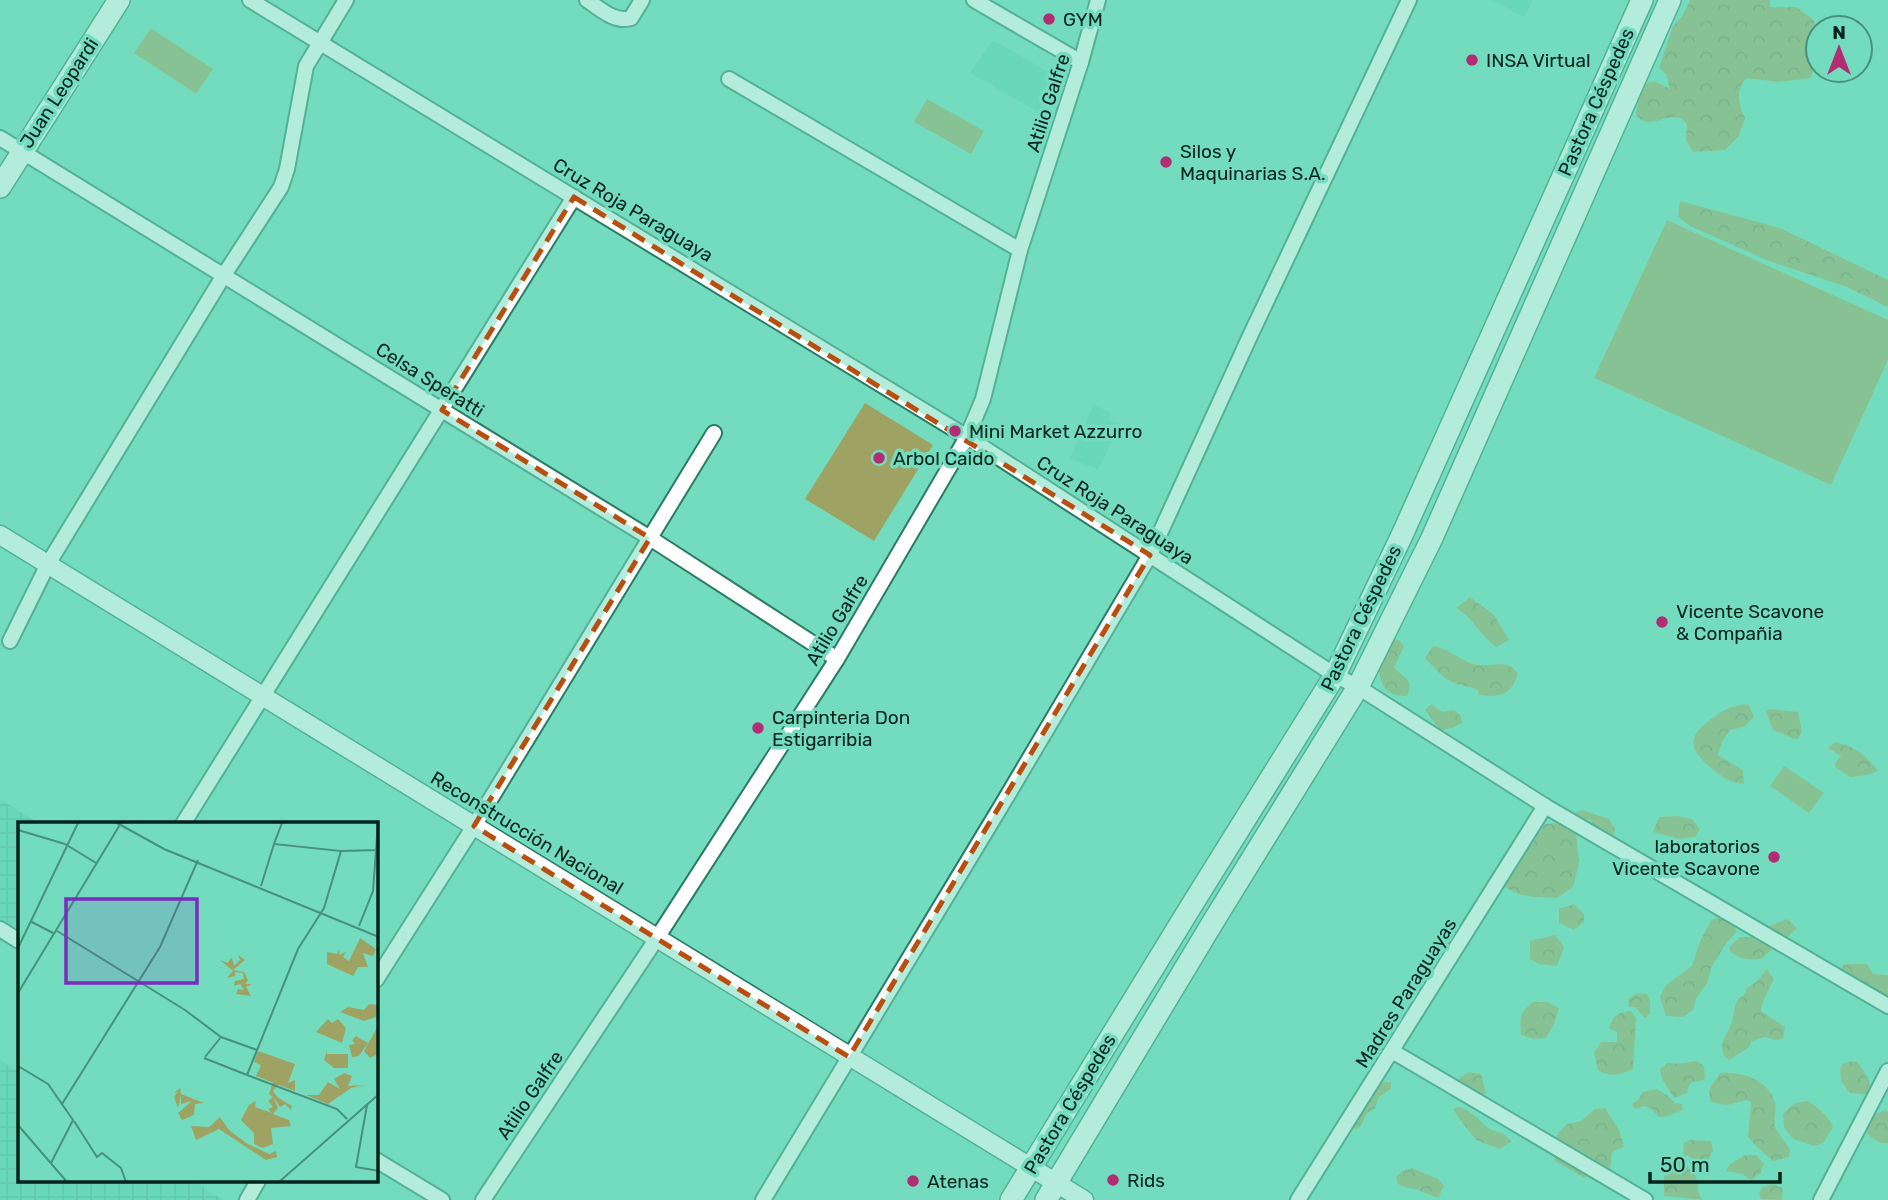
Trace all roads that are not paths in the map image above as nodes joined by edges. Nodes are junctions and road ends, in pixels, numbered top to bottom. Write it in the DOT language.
graph roads {
  1 [pos="119,0"];
  2 [pos="250,0"];
  3 [pos="346,0"];
  4 [pos="587,0"];
  5 [pos="642,0"];
  6 [pos="974,0"];
  7 [pos="1098,0"];
  8 [pos="1409,0"];
  9 [pos="1642,0"];
  10 [pos="1670,0"];
  11 [pos="319,42"];
  12 [pos="1081,62"];
  13 [pos="729,79"];
  14 [pos="0,138"];
  15 [pos="22,151"];
  16 [pos="0,187"];
  17 [pos="574,197"];
  18 [pos="1020,250"];
  19 [pos="223,275"];
  20 [pos="442,410"];
  21 [pos="714,433"];
  22 [pos="967,437"];
  23 [pos="0,535"];
  24 [pos="650,538"];
  25 [pos="1150,555"];
  26 [pos="48,564"];
  27 [pos="10,641"];
  28 [pos="837,659"];
  29 [pos="1335,675"];
  30 [pos="1358,687"];
  31 [pos="263,696"];
  32 [pos="1545,806"];
  33 [pos="184,822"];
  34 [pos="474,826"];
  35 [pos="1189,908"];
  36 [pos="1213,922"];
  37 [pos="0,929"];
  38 [pos="657,938"];
  39 [pos="18,940"];
  40 [pos="378,977"];
  41 [pos="1888,1006"];
  42 [pos="1392,1051"];
  43 [pos="849,1057"];
  44 [pos="1888,1071"];
  45 [pos="378,1161"];
  46 [pos="1032,1167"];
  47 [pos="257,1182"];
  48 [pos="1051,1192"];
  49 [pos="247,1200"];
  50 [pos="442,1200"];
  51 [pos="483,1200"];
  52 [pos="763,1200"];
  53 [pos="1011,1200"];
  54 [pos="1084,1200"];
  55 [pos="1298,1200"];
  56 [pos="1645,1200"];
  57 [pos="1821,1200"];
  1 -- 15 [label="main road, Juan Leopardi"];
  2 -- 11 [label="street, Cruz Roja Paraguaya"];
  3 -- 11 [label="street"];
  4 -- 5 [label="street"];
  6 -- 12 [label="street"];
  7 -- 12 [label="street, Atilio Galfre"];
  8 -- 25 [label="street"];
  9 -- 29 [label="main road, Pastora Céspedes"];
  10 -- 30 [label="main road, Pastora Céspedes"];
  11 -- 17 [label="street, Cruz Roja Paraguaya"];
  11 -- 19 [label="street"];
  12 -- 18 [label="street, Atilio Galfre"];
  13 -- 18 [label="street"];
  14 -- 15 [label="street, Celsa Speratti"];
  15 -- 16 [label="main road, Juan Leopardi"];
  15 -- 19 [label="street, Celsa Speratti"];
  17 -- 20 [label="street"];
  17 -- 22 [label="street, Cruz Roja Paraguaya"];
  18 -- 22 [label="street, Atilio Galfre"];
  19 -- 20 [label="street, Celsa Speratti"];
  19 -- 26 [label="street"];
  20 -- 24 [label="street, Celsa Speratti"];
  20 -- 31 [label="street"];
  21 -- 24 [label="street"];
  22 -- 25 [label="street, Cruz Roja Paraguaya"];
  22 -- 28 [label="street, Atilio Galfre"];
  23 -- 26 [label="street, Reconstrucción Nacional"];
  24 -- 28 [label="street, Celsa Speratti"];
  24 -- 34 [label="street"];
  25 -- 29 [label="street, Cruz Roja Paraguaya"];
  25 -- 43 [label="street"];
  26 -- 27 [label="street"];
  26 -- 31 [label="street, Reconstrucción Nacional"];
  28 -- 38 [label="street, Atilio Galfre"];
  29 -- 30 [label="street, Cruz Roja Paraguaya"];
  29 -- 35 [label="main road, Pastora Céspedes"];
  30 -- 32 [label="street, Cruz Roja Paraguaya"];
  30 -- 36 [label="main road, Pastora Céspedes"];
  31 -- 33 [label="street"];
  31 -- 34 [label="street, Reconstrucción Nacional"];
  32 -- 41 [label="street, Cruz Roja Paraguaya"];
  32 -- 42 [label="street, Madres Paraguayas"];
  34 -- 38 [label="street, Reconstrucción Nacional"];
  34 -- 40 [label="street"];
  35 -- 36 [label="main road"];
  35 -- 46 [label="main road, Pastora Céspedes"];
  36 -- 48 [label="main road, Pastora Céspedes"];
  37 -- 39 [label="street"];
  38 -- 43 [label="street, Reconstrucción Nacional"];
  38 -- 51 [label="street, Atilio Galfre"];
  42 -- 55 [label="street, Madres Paraguayas"];
  42 -- 56 [label="street"];
  43 -- 46 [label="street, Reconstrucción Nacional"];
  43 -- 52 [label="street"];
  44 -- 57 [label="street"];
  45 -- 50 [label="street"];
  46 -- 48 [label="street, Reconstrucción Nacional"];
  46 -- 53 [label="main road, Pastora Céspedes"];
  47 -- 49 [label="street"];
  48 -- 54 [label="street, Reconstrucción Nacional"];
}
